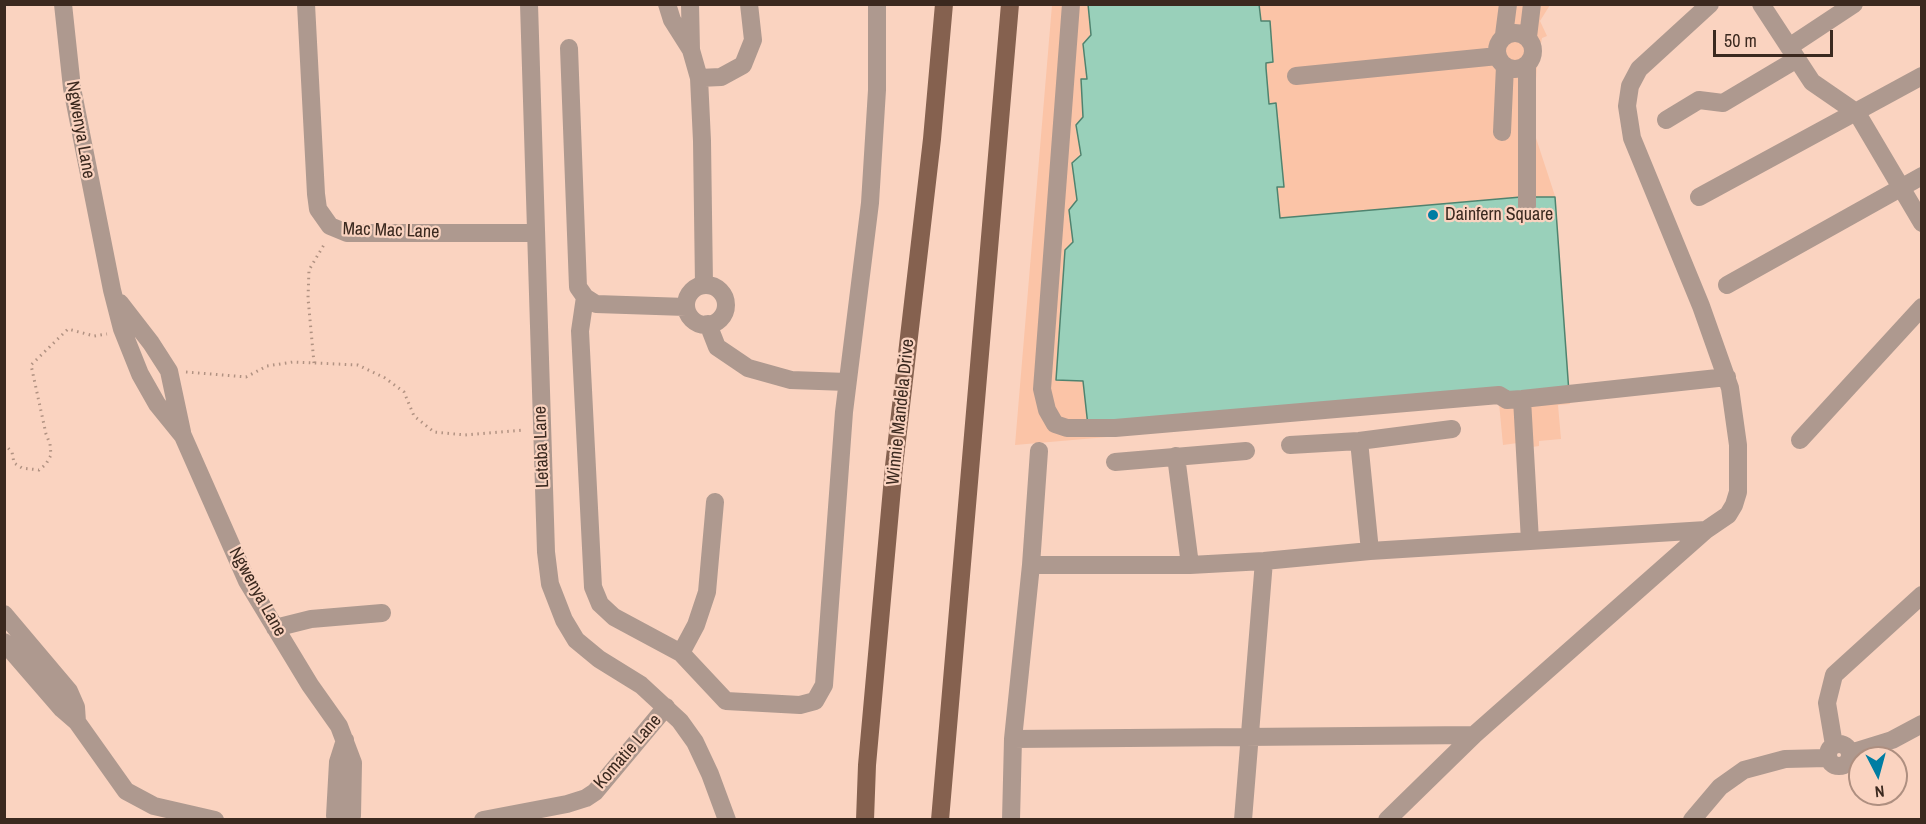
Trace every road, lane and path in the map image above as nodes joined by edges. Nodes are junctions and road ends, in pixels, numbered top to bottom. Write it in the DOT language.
graph roads {
  1 [pos="63,4"];
  2 [pos="306,4"];
  3 [pos="529,4"];
  4 [pos="667,4"];
  5 [pos="690,4"];
  6 [pos="749,4"];
  7 [pos="877,4"];
  8 [pos="944,4"];
  9 [pos="1010,4"];
  10 [pos="1071,4"];
  11 [pos="1508,4"];
  12 [pos="1532,4"];
  13 [pos="1710,4"];
  14 [pos="1761,4"];
  15 [pos="1854,4"];
  16 [pos="1504,35"];
  17 [pos="1528,37"];
  18 [pos="569,48"];
  19 [pos="691,50"];
  20 [pos="1793,53"];
  21 [pos="1501,61"];
  22 [pos="1527,65"];
  23 [pos="1296,76"];
  24 [pos="1922,76"];
  25 [pos="699,78"];
  26 [pos="1857,113"];
  27 [pos="1666,120"];
  28 [pos="1502,132"];
  29 [pos="1922,176"];
  30 [pos="1899,189"];
  31 [pos="1699,197"];
  32 [pos="1527,206"];
  33 [pos="1922,223"];
  34 [pos="337,231"];
  35 [pos="535,233"];
  36 [pos="704,285"];
  37 [pos="1727,285"];
  38 [pos="112,290"];
  39 [pos="585,297"];
  40 [pos="686,307"];
  41 [pos="1922,307"];
  42 [pos="708,324"];
  43 [pos="123,332"];
  44 [pos="314,363"];
  45 [pos="169,371"];
  46 [pos="1727,377"];
  47 [pos="847,382"];
  48 [pos="1522,399"];
  49 [pos="542,428"];
  50 [pos="1452,429"];
  51 [pos="183,436"];
  52 [pos="1800,440"];
  53 [pos="1359,441"];
  54 [pos="4,444"];
  55 [pos="1290,445"];
  56 [pos="1246,450"];
  57 [pos="1039,452"];
  58 [pos="1176,456"];
  59 [pos="1115,462"];
  60 [pos="715,502"];
  61 [pos="1706,530"];
  62 [pos="1530,541"];
  63 [pos="1370,551"];
  64 [pos="1264,561"];
  65 [pos="1031,565"];
  66 [pos="1190,565"];
  67 [pos="1922,594"];
  68 [pos="382,613"];
  69 [pos="7,622"];
  70 [pos="276,628"];
  71 [pos="4,642"];
  72 [pos="681,653"];
  73 [pos="47,677"];
  74 [pos="666,707"];
  75 [pos="1922,724"];
  76 [pos="1474,735"];
  77 [pos="1248,738"];
  78 [pos="1013,739"];
  79 [pos="1837,752"];
  80 [pos="342,818"];
  81 [pos="215,819"];
  82 [pos="483,819"];
  83 [pos="728,819"];
  84 [pos="865,819"];
  85 [pos="940,819"];
  86 [pos="1011,819"];
  87 [pos="1243,819"];
  88 [pos="1387,819"];
  89 [pos="1692,819"];
  1 -- 38 [label="street, Ngwenya Lane"];
  2 -- 34 [label="street, Mac Mac Lane"];
  3 -- 35 [label="street, Letaba Lane"];
  4 -- 19 [label="street"];
  5 -- 19 [label="street"];
  6 -- 25 [label="street"];
  7 -- 47 [label="street"];
  8 -- 84 [label="main road, Winnie Mandela Drive"];
  9 -- 85 [label="main road"];
  10 -- 48 [label="street"];
  11 -- 16 [label="street"];
  12 -- 17 [label="street"];
  13 -- 46 [label="street"];
  14 -- 20 [label="street"];
  15 -- 20 [label="street"];
  16 -- 17 [label="street"];
  16 -- 21 [label="street"];
  17 -- 22 [label="street"];
  18 -- 39 [label="street"];
  19 -- 25 [label="street"];
  20 -- 26 [label="street"];
  20 -- 27 [label="street"];
  21 -- 22 [label="street"];
  21 -- 23 [label="street"];
  21 -- 28 [label="street"];
  22 -- 32 [label="street"];
  24 -- 26 [label="street"];
  25 -- 36 [label="street"];
  26 -- 30 [label="street"];
  26 -- 31 [label="street"];
  29 -- 30 [label="street"];
  30 -- 33 [label="street"];
  30 -- 37 [label="street"];
  34 -- 35 [label="street, Mac Mac Lane"];
  34 -- 44 [label="path"];
  35 -- 49 [label="street, Letaba Lane"];
  36 -- 40 [label="street"];
  36 -- 42 [label="street"];
  38 -- 43 [label="street, Ngwenya Lane"];
  38 -- 45 [label="street, Ngwenya Lane"];
  39 -- 40 [label="street"];
  39 -- 72 [label="street"];
  40 -- 42 [label="street"];
  41 -- 52 [label="street"];
  42 -- 47 [label="street"];
  43 -- 51 [label="street, Ngwenya Lane"];
  43 -- 54 [label="path"];
  44 -- 45 [label="path"];
  44 -- 49 [label="path"];
  45 -- 51 [label="street, Ngwenya Lane"];
  46 -- 48 [label="street"];
  46 -- 61 [label="street"];
  47 -- 72 [label="street"];
  48 -- 62 [label="street"];
  49 -- 74 [label="street, Letaba Lane"];
  50 -- 53 [label="street"];
  51 -- 70 [label="street, Ngwenya Lane"];
  53 -- 55 [label="street"];
  53 -- 63 [label="street"];
  56 -- 58 [label="street"];
  57 -- 65 [label="street"];
  58 -- 59 [label="street"];
  58 -- 66 [label="street"];
  60 -- 72 [label="street"];
  61 -- 62 [label="street"];
  61 -- 76 [label="street"];
  62 -- 63 [label="street"];
  63 -- 64 [label="street"];
  64 -- 66 [label="street"];
  64 -- 77 [label="street"];
  65 -- 66 [label="street"];
  65 -- 78 [label="street"];
  67 -- 79 [label="street"];
  68 -- 70 [label="street"];
  69 -- 73 [label="street"];
  70 -- 80 [label="street, Ngwenya Lane"];
  71 -- 73 [label="street"];
  73 -- 81 [label="street"];
  74 -- 82 [label="street, Komatie Lane"];
  74 -- 83 [label="street, Letaba Lane"];
  75 -- 79 [label="street"];
  76 -- 77 [label="street"];
  76 -- 88 [label="street"];
  77 -- 78 [label="street"];
  77 -- 87 [label="street"];
  78 -- 86 [label="street"];
  79 -- 89 [label="street"];
}
